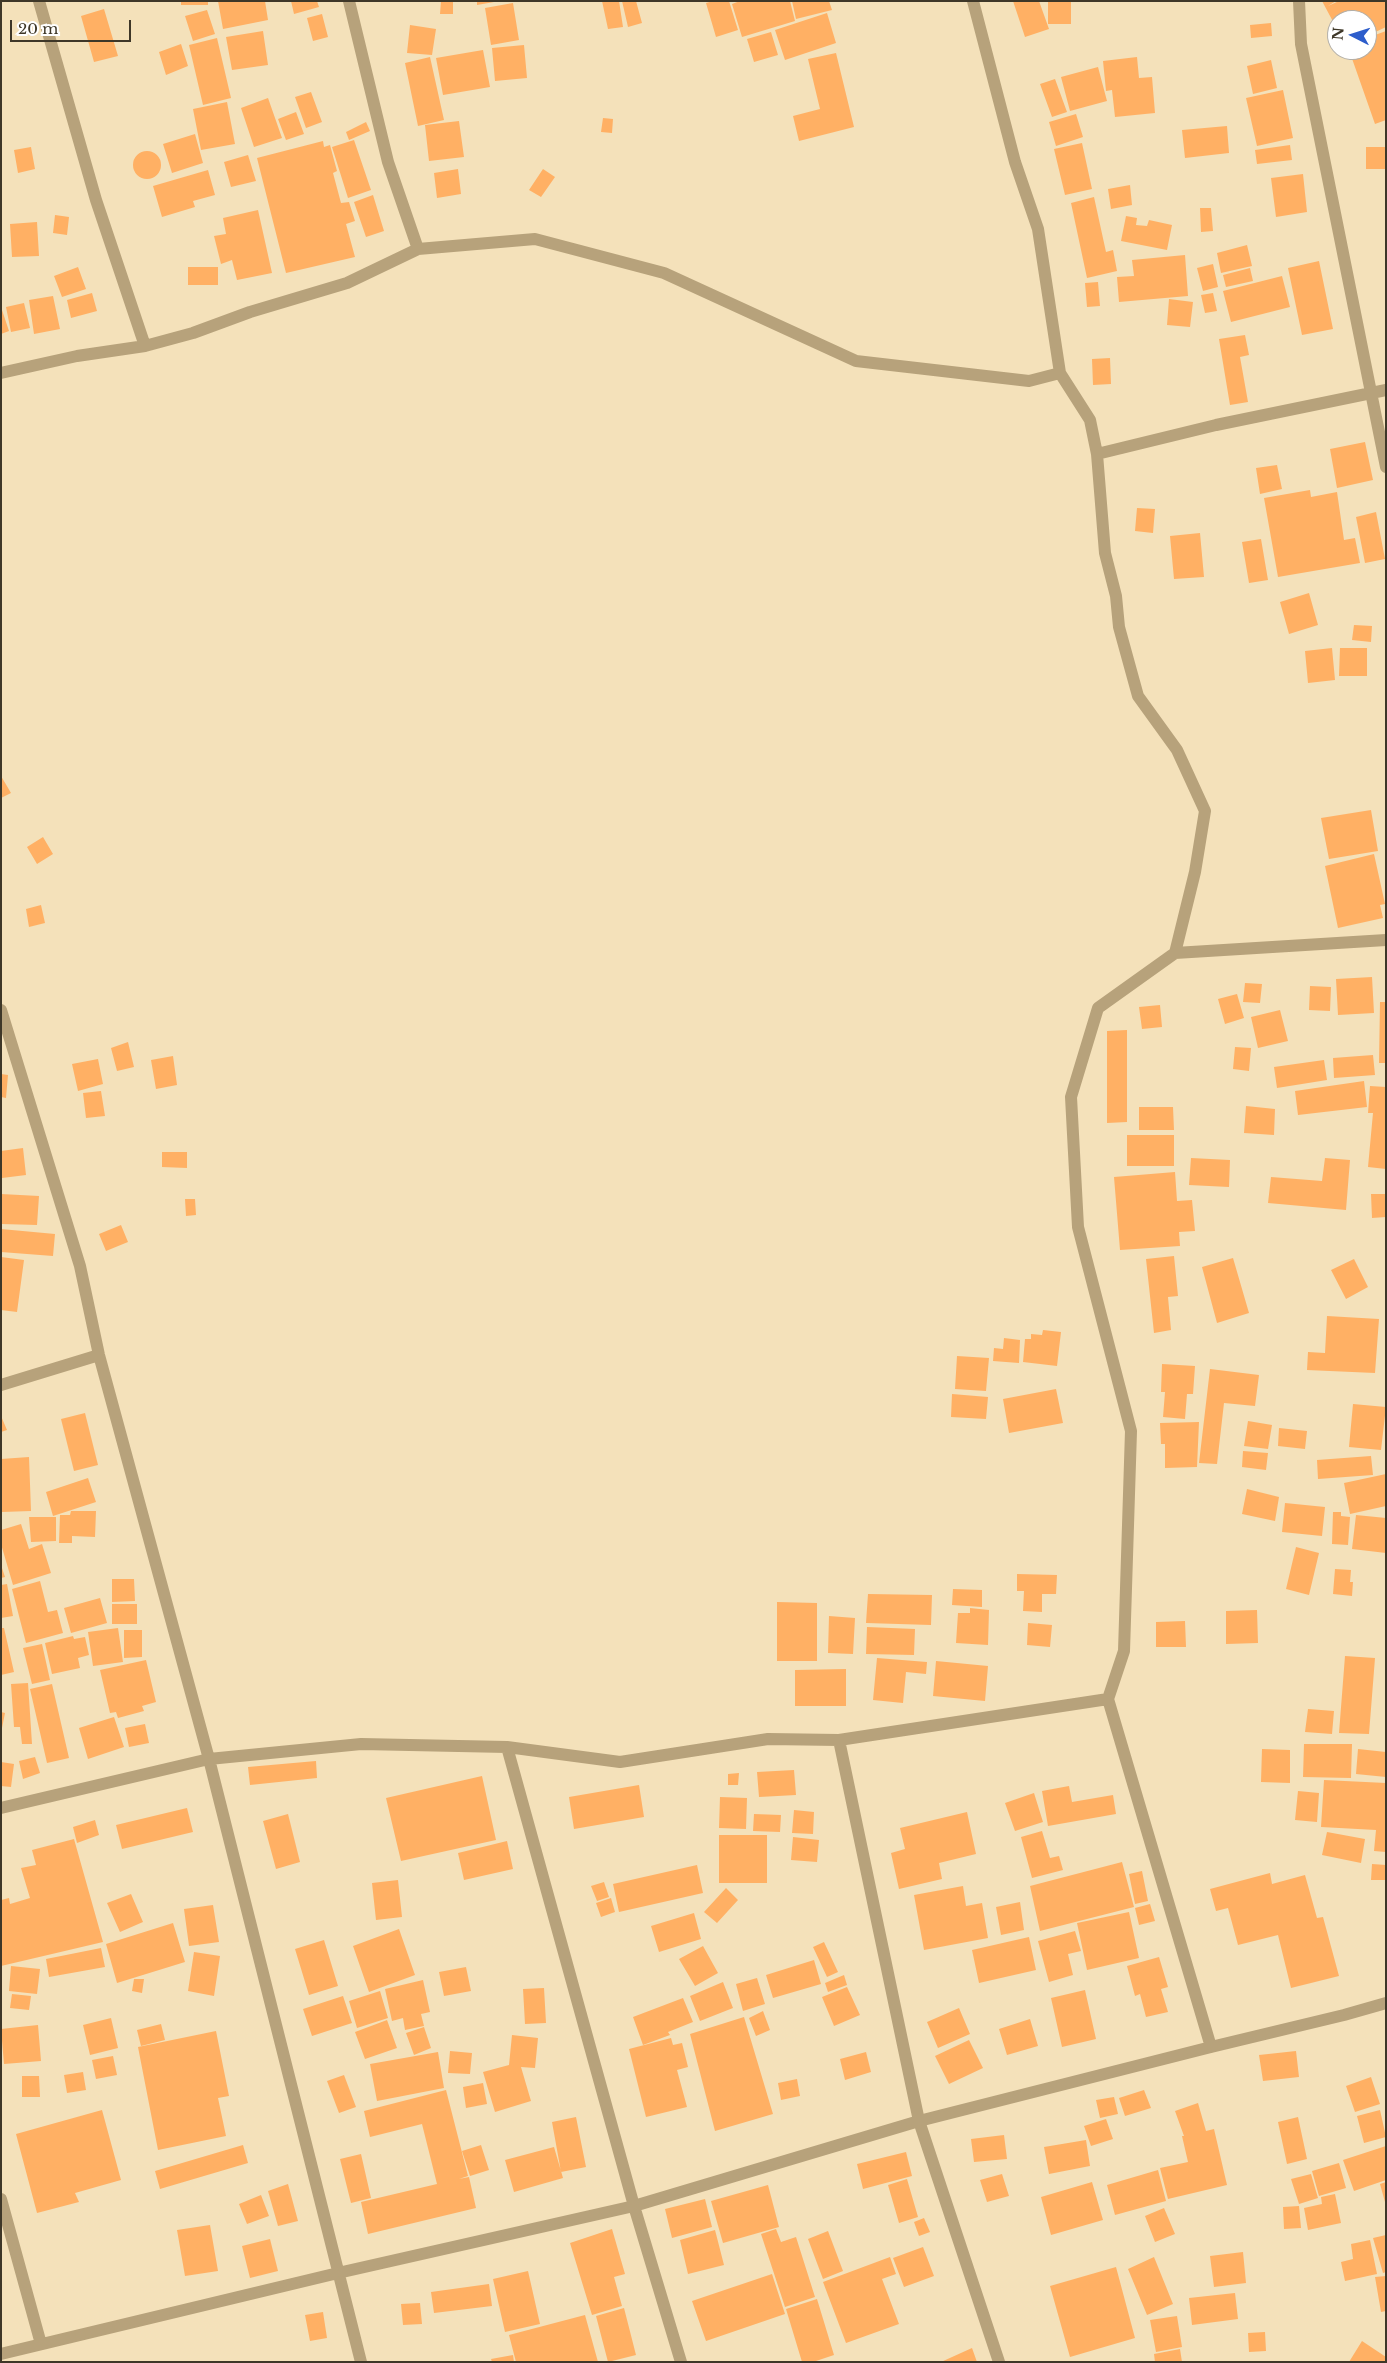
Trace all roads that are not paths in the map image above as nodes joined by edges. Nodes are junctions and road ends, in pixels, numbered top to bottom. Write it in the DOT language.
graph roads {
  1 [pos="38,1"];
  2 [pos="349,1"];
  3 [pos="973,1"];
  4 [pos="1299,1"];
  5 [pos="418,248"];
  6 [pos="145,346"];
  7 [pos="1,373"];
  8 [pos="1060,373"];
  9 [pos="1386,390"];
  10 [pos="1369,393"];
  11 [pos="1097,454"];
  12 [pos="1386,467"];
  13 [pos="1386,940"];
  14 [pos="1175,953"];
  15 [pos="1,1010"];
  16 [pos="99,1355"];
  17 [pos="1,1385"];
  18 [pos="1108,1700"];
  19 [pos="839,1740"];
  20 [pos="507,1747"];
  21 [pos="209,1759"];
  22 [pos="1,1808"];
  23 [pos="1386,2003"];
  24 [pos="1211,2047"];
  25 [pos="919,2121"];
  26 [pos="1,2200"];
  27 [pos="634,2206"];
  28 [pos="338,2273"];
  29 [pos="41,2344"];
  30 [pos="1,2354"];
  31 [pos="361,2362"];
  32 [pos="681,2362"];
  33 [pos="999,2362"];
  1 -- 6 [label="street"];
  2 -- 5 [label="street"];
  3 -- 8 [label="street"];
  4 -- 10 [label="street"];
  5 -- 6 [label="street"];
  5 -- 8 [label="street"];
  6 -- 7 [label="street"];
  8 -- 11 [label="street"];
  9 -- 10 [label="street"];
  10 -- 11 [label="street"];
  10 -- 12 [label="street"];
  11 -- 14 [label="street"];
  13 -- 14 [label="street"];
  14 -- 18 [label="street"];
  15 -- 16 [label="street"];
  16 -- 17 [label="street"];
  16 -- 21 [label="street"];
  18 -- 19 [label="street"];
  18 -- 24 [label="street"];
  19 -- 20 [label="street"];
  19 -- 25 [label="street"];
  20 -- 21 [label="street"];
  20 -- 27 [label="street"];
  21 -- 22 [label="street"];
  21 -- 28 [label="street"];
  23 -- 24 [label="street"];
  24 -- 25 [label="street"];
  25 -- 27 [label="street"];
  25 -- 33 [label="street"];
  26 -- 29 [label="street"];
  27 -- 28 [label="street"];
  27 -- 32 [label="street"];
  28 -- 29 [label="street"];
  28 -- 31 [label="street"];
  29 -- 30 [label="street"];
}
